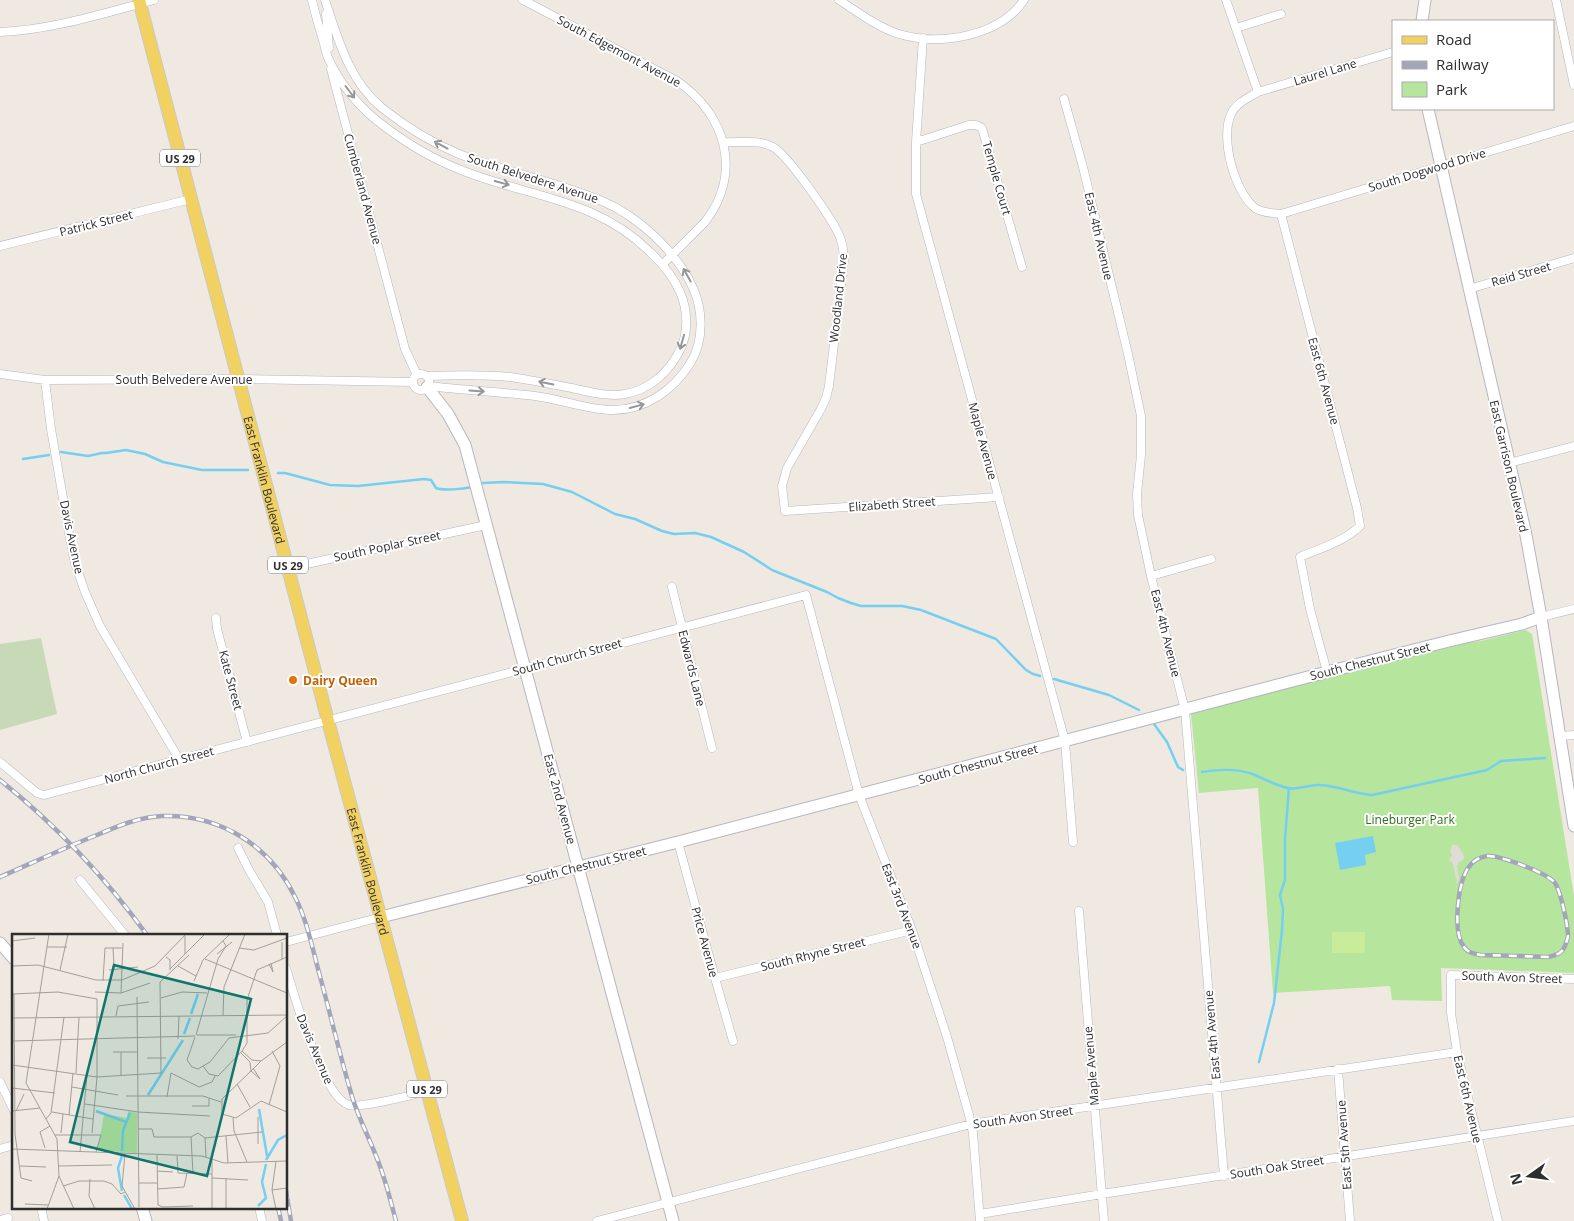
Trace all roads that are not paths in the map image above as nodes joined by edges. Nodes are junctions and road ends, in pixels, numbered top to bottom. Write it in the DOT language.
graph roads {
  1 [pos="154,0"];
  2 [pos="312,0"];
  3 [pos="325,0"];
  4 [pos="524,0"];
  5 [pos="839,0"];
  6 [pos="1024,0"];
  7 [pos="1226,0"];
  8 [pos="1425,0"];
  9 [pos="1556,0"];
  10 [pos="139,2"];
  11 [pos="1281,14"];
  12 [pos="1422,20"];
  13 [pos="1236,28"];
  14 [pos="0,32"];
  15 [pos="923,38"];
  16 [pos="1392,52"];
  17 [pos="328,60"];
  18 [pos="1574,85"];
  19 [pos="1258,92"];
  20 [pos="1064,99"];
  21 [pos="1428,110"];
  22 [pos="1574,126"];
  23 [pos="723,142"];
  24 [pos="916,142"];
  25 [pos="1440,166"];
  26 [pos="191,199"];
  27 [pos="1281,214"];
  28 [pos="0,246"];
  29 [pos="672,255"];
  30 [pos="1574,258"];
  31 [pos="663,264"];
  32 [pos="1022,267"];
  33 [pos="1469,289"];
  34 [pos="0,374"];
  35 [pos="238,378"];
  36 [pos="415,378"];
  37 [pos="45,380"];
  38 [pos="427,383"];
  39 [pos="1574,446"];
  40 [pos="1509,463"];
  41 [pos="999,497"];
  42 [pos="785,511"];
  43 [pos="486,525"];
  44 [pos="1211,560"];
  45 [pos="288,568"];
  46 [pos="1151,576"];
  47 [pos="672,587"];
  48 [pos="806,595"];
  49 [pos="1574,609"];
  50 [pos="1541,617"];
  51 [pos="216,618"];
  52 [pos="682,627"];
  53 [pos="525,668"];
  54 [pos="1327,672"];
  55 [pos="1186,710"];
  56 [pos="328,721"];
  57 [pos="1574,735"];
  58 [pos="1560,736"];
  59 [pos="1065,741"];
  60 [pos="248,742"];
  61 [pos="712,748"];
  62 [pos="179,759"];
  63 [pos="0,762"];
  64 [pos="859,795"];
  65 [pos="1574,826"];
  66 [pos="678,842"];
  67 [pos="1073,842"];
  68 [pos="238,848"];
  69 [pos="578,867"];
  70 [pos="80,880"];
  71 [pos="1079,911"];
  72 [pos="381,917"];
  73 [pos="912,930"];
  74 [pos="124,934"];
  75 [pos="277,934"];
  76 [pos="288,941"];
  77 [pos="0,943"];
  78 [pos="12,957"];
  79 [pos="288,975"];
  80 [pos="1451,975"];
  81 [pos="715,978"];
  82 [pos="1574,979"];
  83 [pos="734,1041"];
  84 [pos="1457,1052"];
  85 [pos="1338,1069"];
  86 [pos="0,1082"];
  87 [pos="1217,1088"];
  88 [pos="427,1091"];
  89 [pos="1095,1106"];
  90 [pos="12,1107"];
  91 [pos="1574,1121"];
  92 [pos="972,1124"];
  93 [pos="1477,1137"];
  94 [pos="1344,1157"];
  95 [pos="1224,1176"];
  96 [pos="1102,1194"];
  97 [pos="668,1203"];
  98 [pos="41,1208"];
  99 [pos="142,1208"];
  100 [pos="259,1208"];
  101 [pos="980,1217"];
  102 [pos="44,1221"];
  103 [pos="146,1221"];
  104 [pos="262,1221"];
  105 [pos="462,1221"];
  106 [pos="597,1221"];
  107 [pos="673,1221"];
  108 [pos="1104,1221"];
  109 [pos="1350,1221"];
  110 [pos="1498,1221"];
  1 -- 10 [label="street"];
  2 -- 17 [label="street, South Belvedere Avenue"];
  3 -- 17 [label="street, Cumberland Avenue"];
  29 -- 3 [label="street, South Belvedere Avenue, one-way"];
  4 -- 23 [label="street, South Edgemont Avenue"];
  5 -- 15 [label="street"];
  6 -- 15 [label="street"];
  7 -- 13 [label="street"];
  8 -- 12 [label="street"];
  9 -- 18 [label="street"];
  10 -- 14 [label="street"];
  10 -- 26 [label="main road, East Franklin Boulevard / US 29"];
  11 -- 13 [label="street"];
  13 -- 19 [label="street"];
  15 -- 24 [label="street, Maple Avenue"];
  16 -- 19 [label="street, Laurel Lane"];
  17 -- 31 [label="street, South Belvedere Avenue, one-way"];
  17 -- 36 [label="street, Cumberland Avenue"];
  19 -- 27 [label="street"];
  20 -- 46 [label="street, East 4th Avenue"];
  21 -- 25 [label="street, East Garrison Boulevard"];
  22 -- 25 [label="street, South Dogwood Drive"];
  23 -- 29 [label="street, South Edgemont Avenue"];
  23 -- 42 [label="street, Woodland Drive"];
  24 -- 32 [label="street, Temple Court"];
  24 -- 41 [label="street, Maple Avenue"];
  25 -- 27 [label="street, South Dogwood Drive"];
  25 -- 33 [label="street, East Garrison Boulevard"];
  26 -- 28 [label="street, Patrick Street"];
  26 -- 35 [label="main road, East Franklin Boulevard / US 29"];
  27 -- 54 [label="street, East 6th Avenue"];
  29 -- 31 [label="street, South Edgemont Avenue"];
  38 -- 29 [label="street, South Belvedere Avenue, one-way"];
  30 -- 33 [label="street, Reid Street"];
  31 -- 38 [label="street, South Belvedere Avenue, one-way"];
  33 -- 40 [label="street, East Garrison Boulevard"];
  34 -- 37 [label="street, South Belvedere Avenue"];
  35 -- 36 [label="street, South Belvedere Avenue"];
  35 -- 37 [label="street, South Belvedere Avenue"];
  35 -- 45 [label="main road, East Franklin Boulevard / US 29"];
  36 -- 38 [label="street"];
  36 -- 38 [label="street"];
  37 -- 62 [label="street, Davis Avenue"];
  38 -- 43 [label="street, East 2nd Avenue"];
  39 -- 40 [label="street"];
  40 -- 50 [label="street, East Garrison Boulevard"];
  41 -- 42 [label="street, Elizabeth Street"];
  41 -- 59 [label="street, Maple Avenue"];
  43 -- 45 [label="street, South Poplar Street"];
  43 -- 53 [label="street, East 2nd Avenue"];
  44 -- 46 [label="street"];
  45 -- 56 [label="main road, East Franklin Boulevard / US 29"];
  46 -- 55 [label="street, East 4th Avenue"];
  47 -- 52 [label="street, Edwards Lane"];
  48 -- 52 [label="street, South Church Street"];
  48 -- 64 [label="street, East 3rd Avenue"];
  49 -- 50 [label="street, South Chestnut Street"];
  50 -- 54 [label="street, South Chestnut Street"];
  50 -- 58 [label="street, East Garrison Boulevard"];
  51 -- 60 [label="street, Kate Street"];
  52 -- 53 [label="street, South Church Street"];
  52 -- 61 [label="street, Edwards Lane"];
  53 -- 56 [label="street, South Church Street"];
  53 -- 69 [label="street, East 2nd Avenue"];
  54 -- 55 [label="street, South Chestnut Street"];
  55 -- 59 [label="street, South Chestnut Street"];
  55 -- 87 [label="street, East 4th Avenue"];
  56 -- 60 [label="street, North Church Street"];
  56 -- 72 [label="main road, East Franklin Boulevard / US 29"];
  57 -- 58 [label="street"];
  58 -- 65 [label="street, East Garrison Boulevard"];
  59 -- 64 [label="street, South Chestnut Street"];
  59 -- 67 [label="street, Maple Avenue"];
  60 -- 62 [label="street, North Church Street"];
  62 -- 63 [label="street, North Church Street"];
  64 -- 66 [label="street, South Chestnut Street"];
  64 -- 73 [label="street, East 3rd Avenue"];
  66 -- 69 [label="street, South Chestnut Street"];
  66 -- 81 [label="street, Price Avenue"];
  68 -- 75 [label="street"];
  69 -- 72 [label="street, South Chestnut Street"];
  69 -- 97 [label="street, East 2nd Avenue"];
  70 -- 74 [label="street"];
  71 -- 89 [label="street, Maple Avenue"];
  72 -- 76 [label="street"];
  72 -- 88 [label="main road, East Franklin Boulevard / US 29"];
  73 -- 81 [label="street, South Rhyne Street"];
  73 -- 92 [label="street, East 3rd Avenue"];
  77 -- 78 [label="street"];
  79 -- 88 [label="street, Davis Avenue"];
  80 -- 82 [label="street, South Avon Street"];
  80 -- 84 [label="street, East 6th Avenue"];
  81 -- 83 [label="street, Price Avenue"];
  84 -- 85 [label="street, South Avon Street"];
  84 -- 93 [label="street, East 6th Avenue"];
  85 -- 87 [label="street, South Avon Street"];
  85 -- 94 [label="street, East 5th Avenue"];
  86 -- 90 [label="street"];
  87 -- 89 [label="street, South Avon Street"];
  87 -- 95 [label="street, East 4th Avenue"];
  88 -- 105 [label="main road, East Franklin Boulevard / US 29"];
  89 -- 92 [label="street, South Avon Street"];
  89 -- 96 [label="street, Maple Avenue"];
  91 -- 93 [label="street, South Oak Street"];
  92 -- 97 [label="street, South Avon Street"];
  92 -- 101 [label="street, East 3rd Avenue"];
  93 -- 94 [label="street, South Oak Street"];
  93 -- 110 [label="street, East 6th Avenue"];
  94 -- 95 [label="street, South Oak Street"];
  94 -- 109 [label="street, East 5th Avenue"];
  95 -- 96 [label="street, South Oak Street"];
  96 -- 101 [label="street, South Oak Street"];
  96 -- 108 [label="street, Maple Avenue"];
  97 -- 106 [label="street, South Avon Street"];
  97 -- 107 [label="street, East 2nd Avenue"];
  98 -- 102 [label="street"];
  99 -- 103 [label="street"];
  100 -- 104 [label="street"];
}
